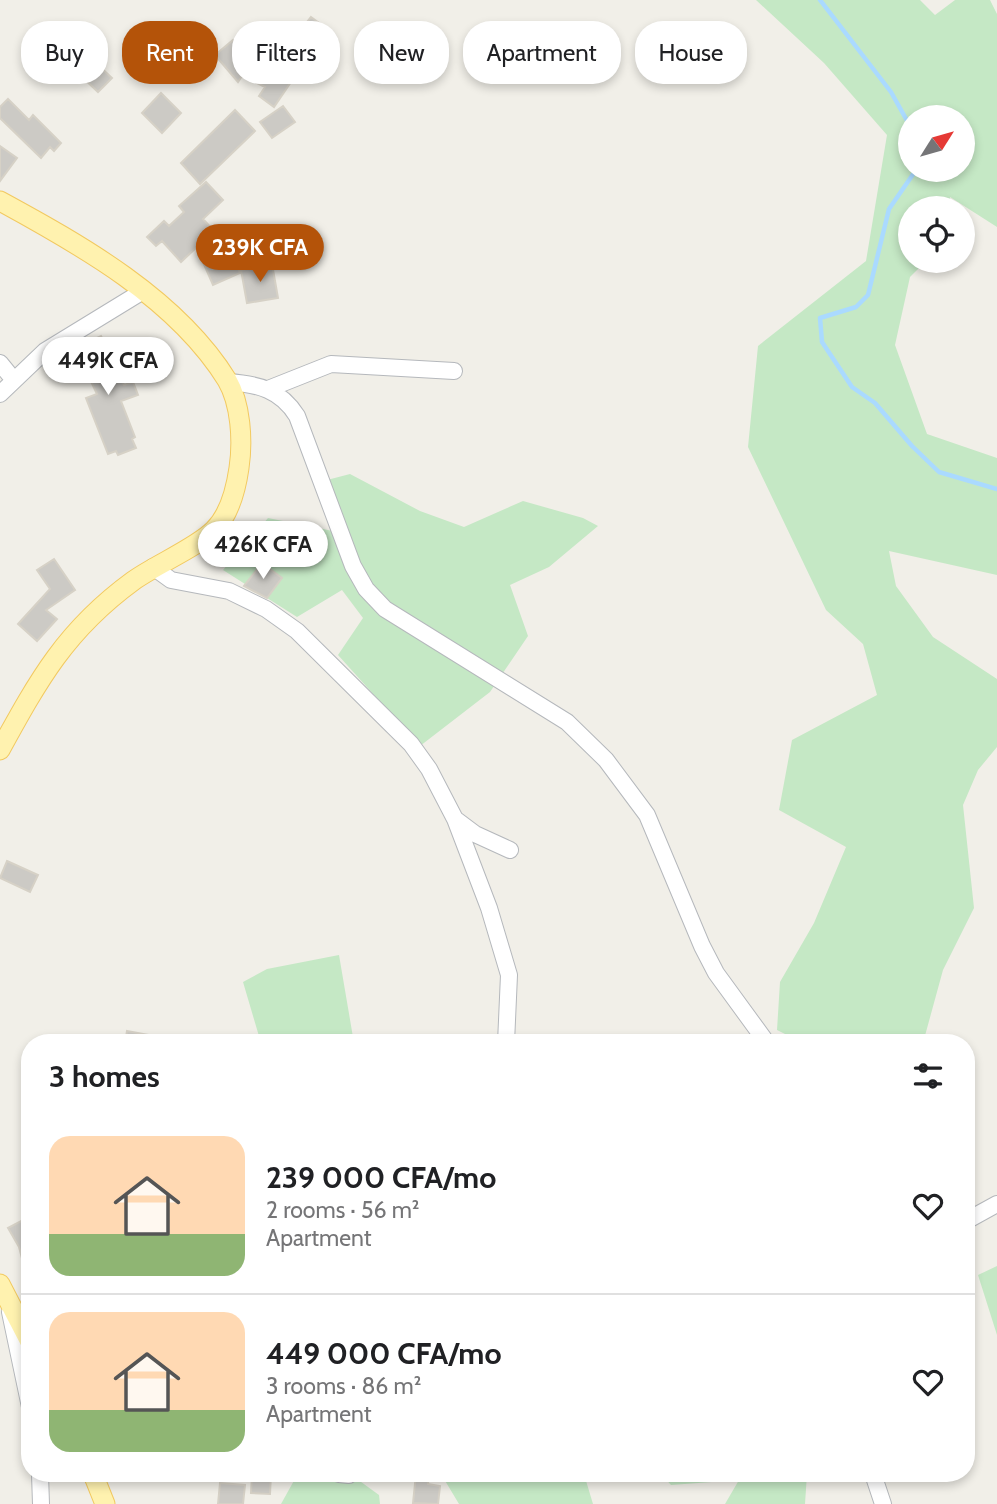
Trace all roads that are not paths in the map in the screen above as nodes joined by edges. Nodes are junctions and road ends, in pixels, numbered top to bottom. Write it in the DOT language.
graph roads {
  1 [pos="0,201"];
  2 [pos="144,290"];
  3 [pos="0,363"];
  4 [pos="454,371"];
  5 [pos="13,379"];
  6 [pos="228,382"];
  7 [pos="268,389"];
  8 [pos="0,394"];
  9 [pos="153,567"];
  10 [pos="0,750"];
  11 [pos="455,819"];
  12 [pos="510,850"];
  13 [pos="506,1034"];
  14 [pos="760,1034"];
  15 [pos="997,1204"];
  16 [pos="975,1216"];
  17 [pos="0,1284"];
  18 [pos="8,1303"];
  19 [pos="21,1326"];
  20 [pos="21,1364"];
  21 [pos="40,1482"];
  22 [pos="99,1482"];
  23 [pos="876,1482"];
  24 [pos="41,1504"];
  25 [pos="105,1504"];
  26 [pos="883,1504"];
  1 -- 2 [label="main road"];
  2 -- 5 [label="street"];
  2 -- 6 [label="main road"];
  3 -- 5 [label="street"];
  4 -- 7 [label="street"];
  5 -- 8 [label="street"];
  6 -- 7 [label="street"];
  6 -- 9 [label="main road"];
  7 -- 14 [label="street"];
  9 -- 10 [label="main road"];
  9 -- 11 [label="street"];
  11 -- 12 [label="street"];
  11 -- 13 [label="street"];
  15 -- 16 [label="street"];
  17 -- 18 [label="main road"];
  18 -- 19 [label="main road"];
  18 -- 20 [label="street"];
  21 -- 24 [label="street"];
  22 -- 25 [label="main road"];
  23 -- 26 [label="street"];
}
